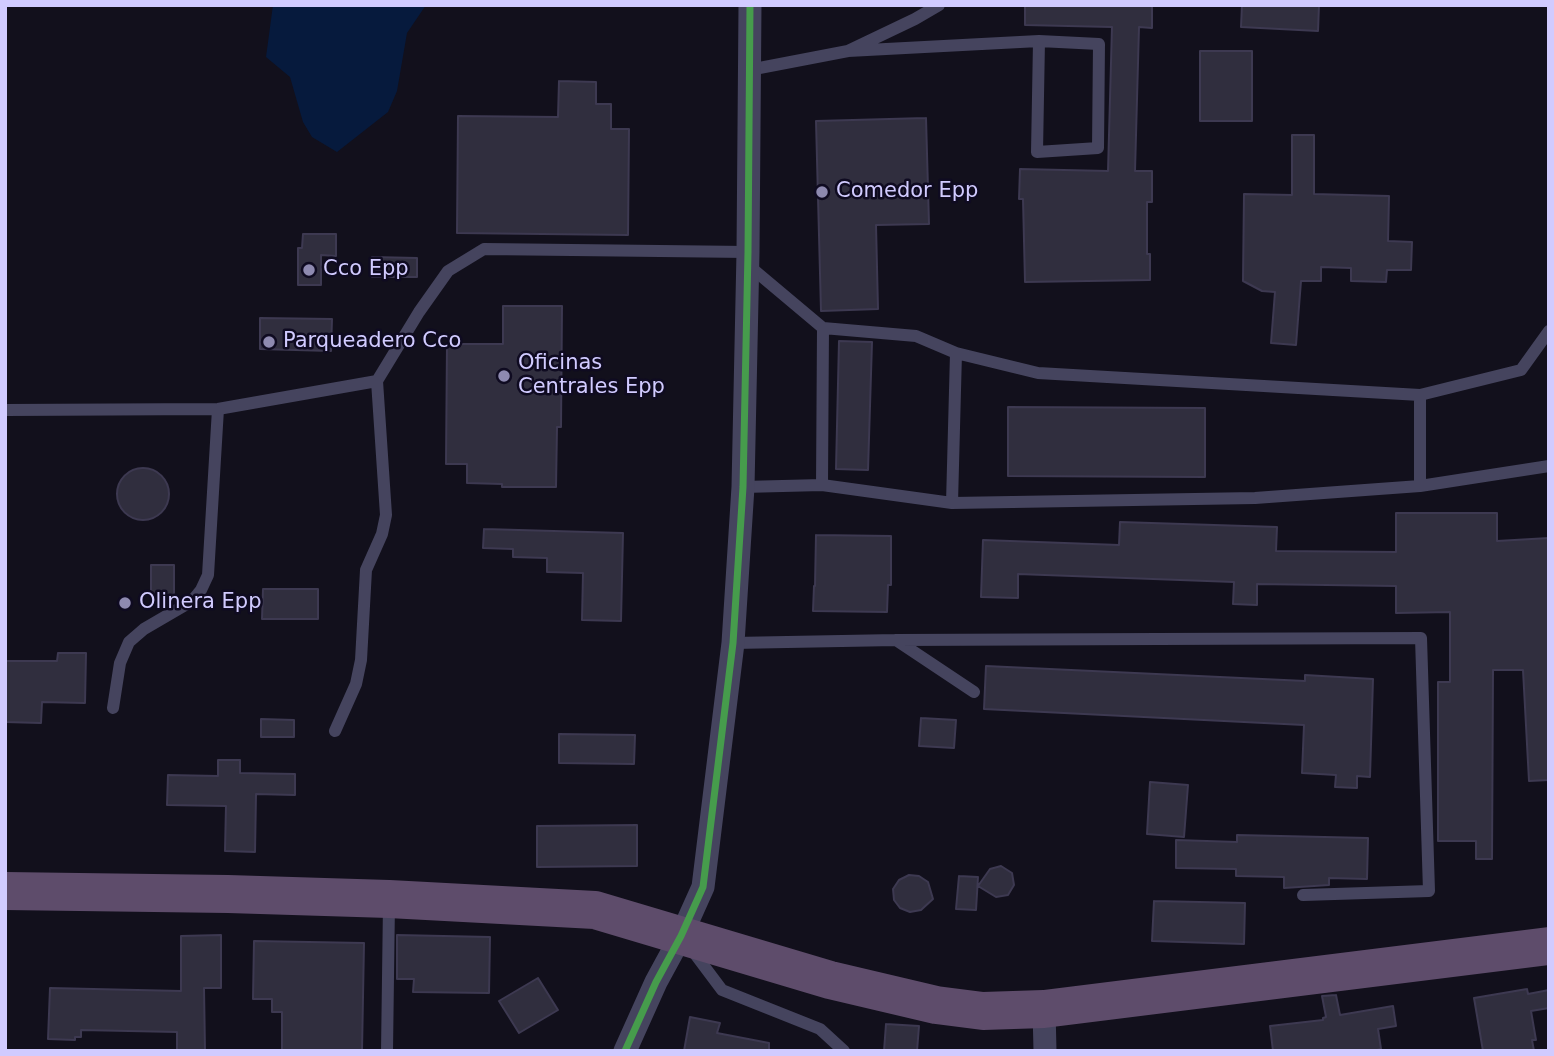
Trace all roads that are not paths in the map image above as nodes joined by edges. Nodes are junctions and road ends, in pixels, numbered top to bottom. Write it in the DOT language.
graph roads {
  1 [pos="939,5"];
  2 [pos="755,8"];
  3 [pos="1039,41"];
  4 [pos="848,51"];
  5 [pos="750,70"];
  6 [pos="748,259"];
  7 [pos="822,328"];
  8 [pos="1549,331"];
  9 [pos="956,353"];
  10 [pos="377,381"];
  11 [pos="1420,395"];
  12 [pos="218,409"];
  13 [pos="5,410"];
  14 [pos="1549,466"];
  15 [pos="822,485"];
  16 [pos="1420,485"];
  17 [pos="743,487"];
  18 [pos="952,503"];
  19 [pos="896,640"];
  20 [pos="733,643"];
  21 [pos="974,692"];
  22 [pos="113,708"];
  23 [pos="335,731"];
  24 [pos="5,891"];
  25 [pos="1303,895"];
  26 [pos="389,899"];
  27 [pos="681,936"];
  28 [pos="1549,946"];
  29 [pos="1044,1009"];
  30 [pos="387,1051"];
  31 [pos="625,1051"];
  32 [pos="844,1051"];
  33 [pos="1045,1051"];
  1 -- 4 [label="lane"];
  2 -- 5 [label="street"];
  3 -- 3 [label="lane"];
  3 -- 4 [label="lane"];
  4 -- 5 [label="lane"];
  5 -- 6 [label="street"];
  6 -- 7 [label="lane"];
  6 -- 10 [label="lane"];
  6 -- 17 [label="street"];
  7 -- 9 [label="lane"];
  7 -- 15 [label="lane"];
  8 -- 11 [label="lane"];
  9 -- 11 [label="lane"];
  9 -- 18 [label="lane"];
  10 -- 12 [label="lane"];
  10 -- 23 [label="lane"];
  11 -- 16 [label="lane"];
  12 -- 13 [label="lane"];
  12 -- 22 [label="lane"];
  14 -- 16 [label="lane"];
  15 -- 17 [label="lane"];
  15 -- 18 [label="lane"];
  16 -- 18 [label="lane"];
  17 -- 20 [label="street"];
  19 -- 20 [label="lane"];
  19 -- 21 [label="lane"];
  19 -- 25 [label="lane"];
  20 -- 27 [label="street"];
  24 -- 26 [label="highway"];
  26 -- 27 [label="highway"];
  26 -- 30 [label="lane"];
  27 -- 29 [label="highway"];
  27 -- 31 [label="street"];
  27 -- 32 [label="lane"];
  28 -- 29 [label="highway"];
  29 -- 33 [label="street"];
}
